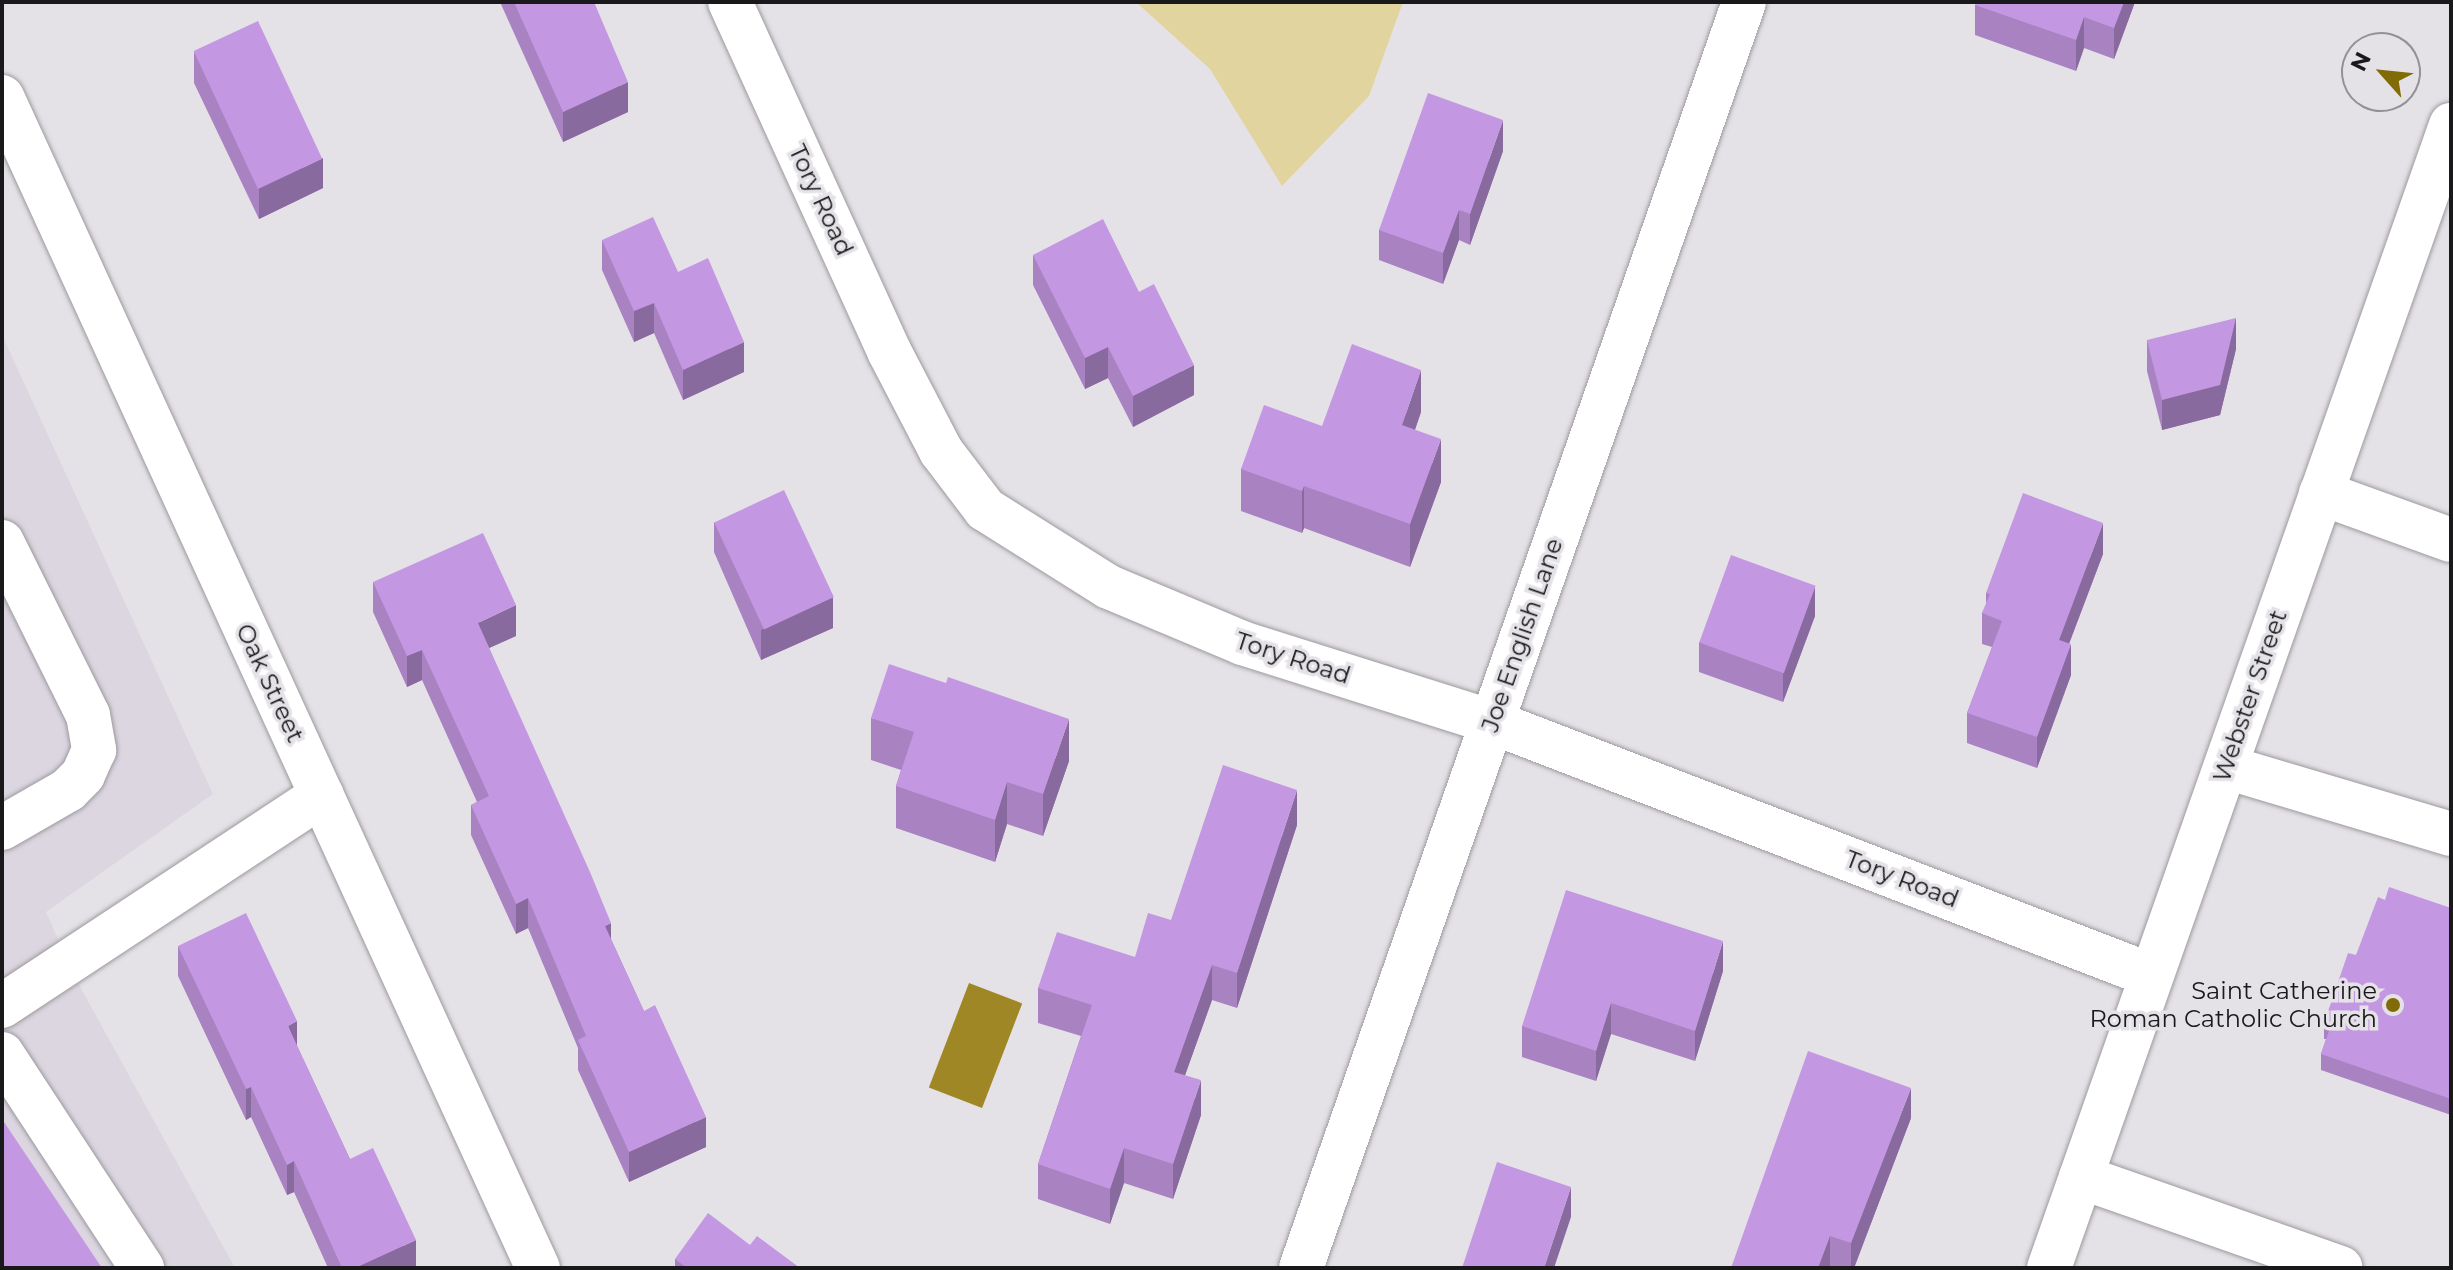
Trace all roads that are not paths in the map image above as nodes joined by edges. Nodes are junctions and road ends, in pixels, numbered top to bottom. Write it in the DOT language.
graph roads {
  1 [pos="730,2"];
  2 [pos="1744,2"];
  3 [pos="2,97"];
  4 [pos="2451,125"];
  5 [pos="2321,493"];
  6 [pos="2451,540"];
  7 [pos="2,542"];
  8 [pos="1492,722"];
  9 [pos="2226,767"];
  10 [pos="322,795"];
  11 [pos="2,828"];
  12 [pos="2451,834"];
  13 [pos="2150,975"];
  14 [pos="2,1006"];
  15 [pos="2,1054"];
  16 [pos="2,1125"];
  17 [pos="2081,1177"];
  18 [pos="97,1268"];
  19 [pos="142,1268"];
  20 [pos="538,1268"];
  21 [pos="1301,1268"];
  22 [pos="2049,1268"];
  23 [pos="2341,1268"];
  1 -- 8 [label="street, Tory Road"];
  2 -- 8 [label="street, Joe English Lane"];
  3 -- 10 [label="street, Oak Street"];
  4 -- 5 [label="street, Webster Street"];
  5 -- 6 [label="street"];
  5 -- 9 [label="street, Webster Street"];
  7 -- 11 [label="street"];
  8 -- 13 [label="street, Tory Road"];
  8 -- 21 [label="street, Joe English Lane"];
  9 -- 12 [label="street"];
  9 -- 13 [label="street, Webster Street"];
  10 -- 14 [label="street"];
  10 -- 20 [label="street, Oak Street"];
  13 -- 17 [label="street, Webster Street"];
  15 -- 19 [label="street"];
  16 -- 18 [label="street"];
  17 -- 22 [label="street, Webster Street"];
  17 -- 23 [label="street"];
}
